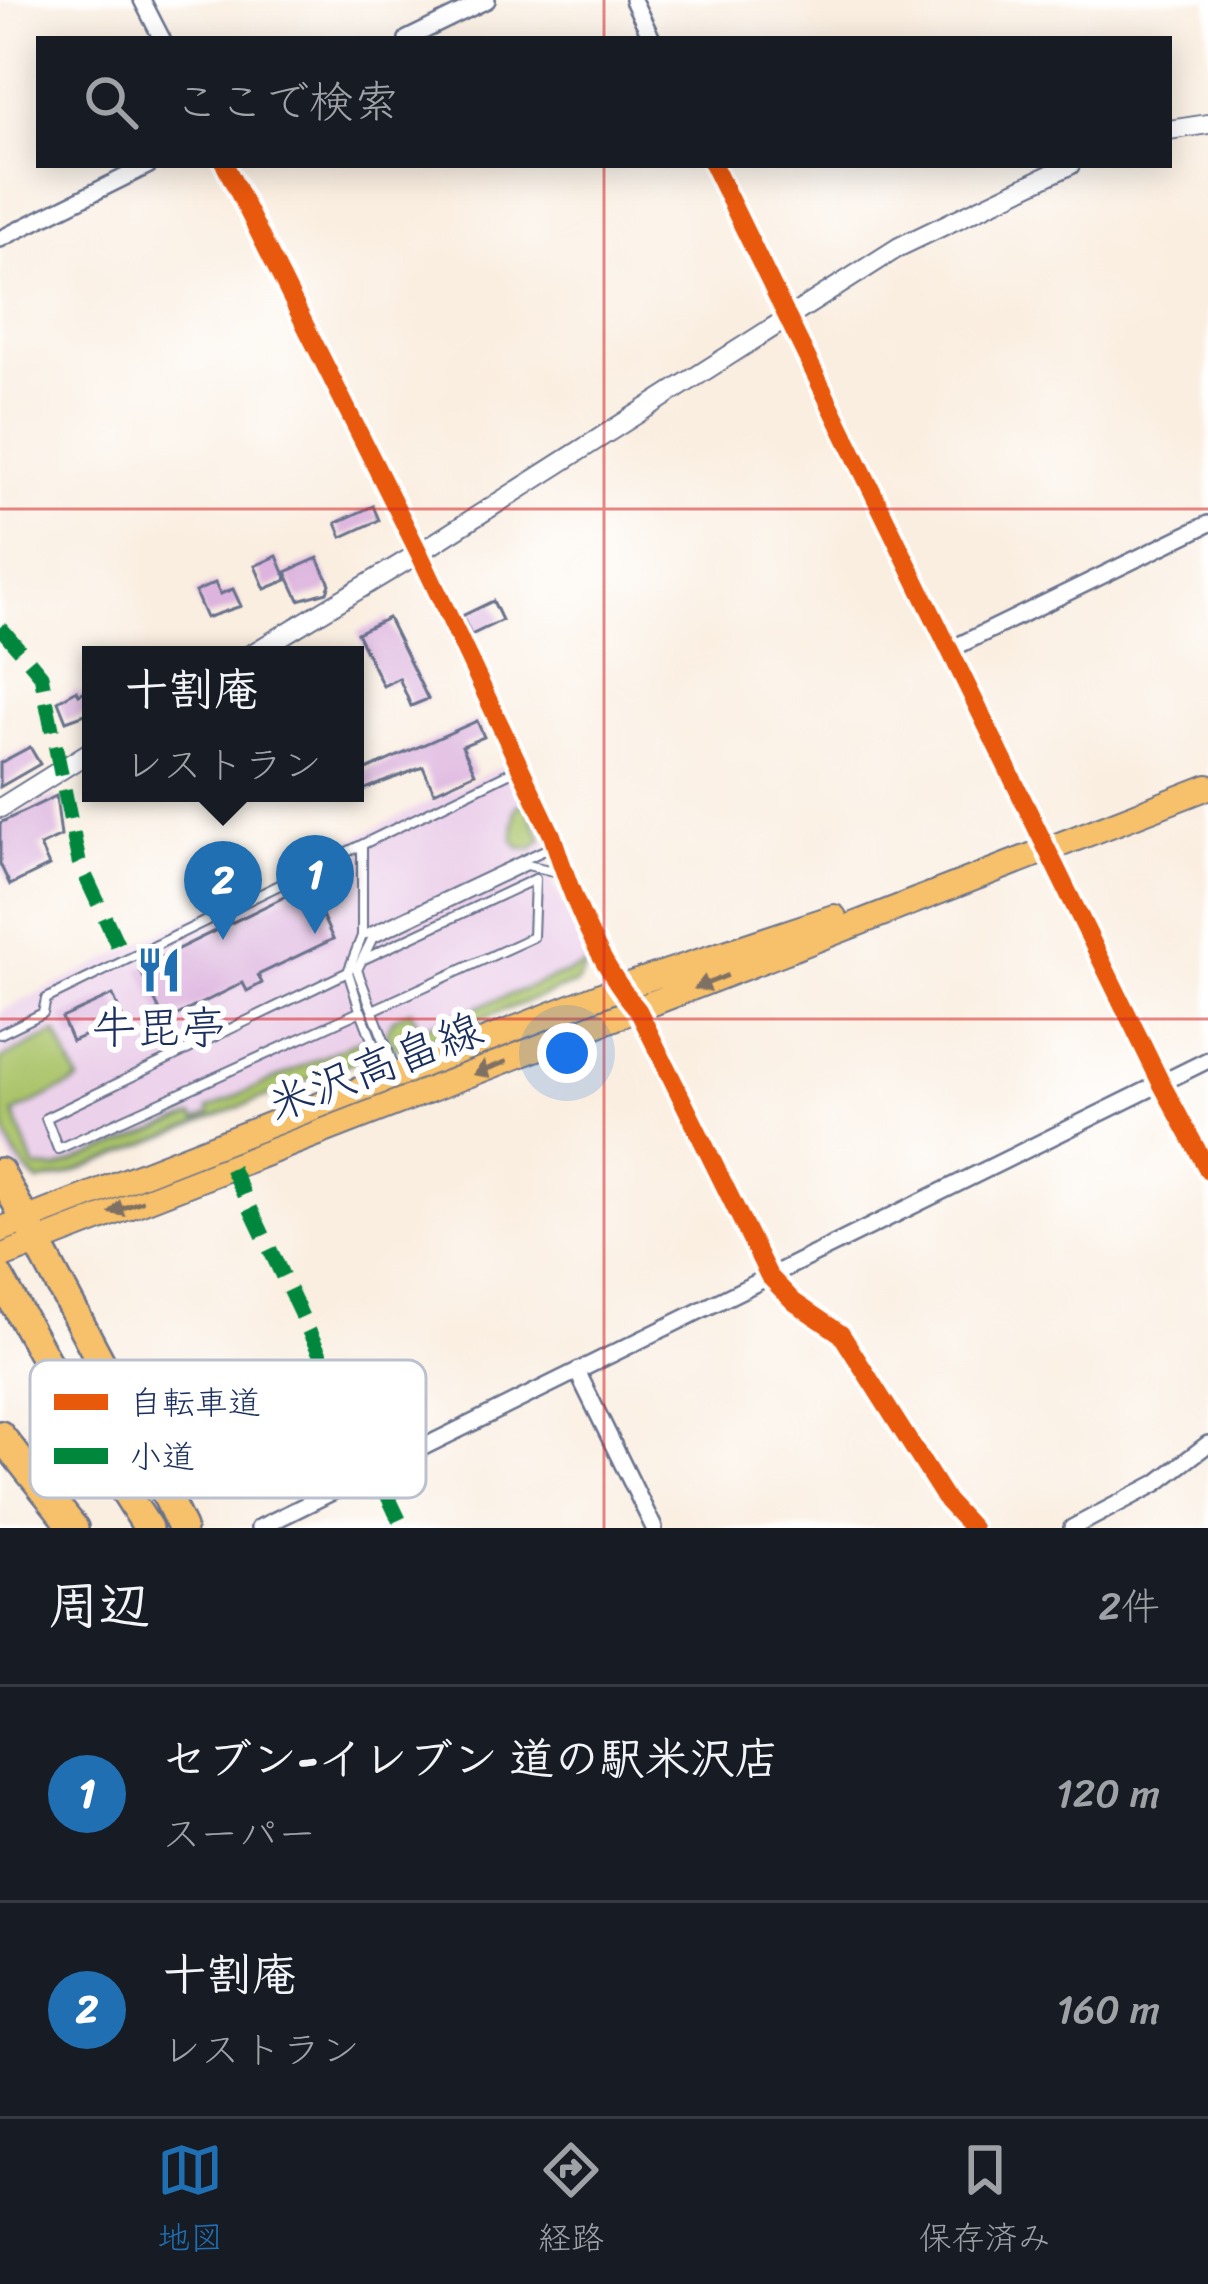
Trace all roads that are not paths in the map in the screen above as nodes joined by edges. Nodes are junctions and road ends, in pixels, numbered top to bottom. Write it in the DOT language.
graph roads {
  1 [pos="142,0"];
  2 [pos="487,0"];
  3 [pos="633,0"];
  4 [pos="160,36"];
  5 [pos="413,36"];
  6 [pos="651,36"];
  7 [pos="1207,128"];
  8 [pos="1172,130"];
  9 [pos="143,168"];
  10 [pos="226,168"];
  11 [pos="714,168"];
  12 [pos="1064,168"];
  13 [pos="0,239"];
  14 [pos="788,318"];
  15 [pos="1208,524"];
  16 [pos="419,553"];
  17 [pos="265,646"];
  18 [pos="951,649"];
  19 [pos="82,757"];
  20 [pos="518,768"];
  21 [pos="1208,787"];
  22 [pos="0,808"];
  23 [pos="362,845"];
  24 [pos="555,845"];
  25 [pos="1048,849"];
  26 [pos="563,873"];
  27 [pos="362,936"];
  28 [pos="362,960"];
  29 [pos="348,972"];
  30 [pos="619,988"];
  31 [pos="373,1010"];
  32 [pos="638,1010"];
  33 [pos="361,1011"];
  34 [pos="0,1034"];
  35 [pos="1208,1060"];
  36 [pos="391,1074"];
  37 [pos="1161,1083"];
  38 [pos="1208,1170"];
  39 [pos="0,1172"];
  40 [pos="21,1230"];
  41 [pos="0,1257"];
  42 [pos="769,1276"];
  43 [pos="2,1295"];
  44 [pos="37,1360"];
  45 [pos="42,1360"];
  46 [pos="91,1360"];
  47 [pos="577,1371"];
  48 [pos="0,1436"];
  49 [pos="1208,1444"];
  50 [pos="426,1446"];
  51 [pos="30,1473"];
  52 [pos="50,1498"];
  53 [pos="113,1498"];
  54 [pos="129,1498"];
  55 [pos="166,1498"];
  56 [pos="320,1498"];
  57 [pos="74,1528"];
  58 [pos="129,1528"];
  59 [pos="148,1528"];
  60 [pos="182,1528"];
  61 [pos="259,1528"];
  62 [pos="654,1528"];
  63 [pos="972,1528"];
  64 [pos="1072,1528"];
  1 -- 4 [label="street"];
  2 -- 5 [label="street"];
  3 -- 6 [label="street"];
  7 -- 8 [label="street"];
  9 -- 13 [label="street"];
  10 -- 16 [label="street"];
  11 -- 14 [label="street"];
  12 -- 14 [label="street"];
  14 -- 16 [label="street"];
  14 -- 18 [label="street"];
  15 -- 18 [label="street"];
  16 -- 17 [label="street"];
  16 -- 20 [label="street"];
  18 -- 25 [label="street"];
  19 -- 22 [label="street"];
  20 -- 23 [label="lane"];
  20 -- 24 [label="street"];
  21 -- 25 [label="main road, 米沢高畠線"];
  23 -- 27 [label="lane"];
  23 -- 34 [label="lane"];
  24 -- 26 [label="street"];
  24 -- 27 [label="lane"];
  25 -- 30 [label="main road, 米沢高畠線"];
  25 -- 32 [label="main road, 米沢高畠線, one-way"];
  25 -- 37 [label="street"];
  26 -- 28 [label="lane"];
  26 -- 30 [label="street"];
  27 -- 29 [label="lane"];
  28 -- 31 [label="lane"];
  28 -- 31 [label="lane"];
  29 -- 33 [label="lane"];
  29 -- 33 [label="lane"];
  30 -- 32 [label="street"];
  30 -- 36 [label="main road, 米沢高畠線"];
  31 -- 36 [label="lane"];
  32 -- 40 [label="main road, 米沢高畠線, one-way"];
  32 -- 42 [label="street"];
  33 -- 36 [label="lane"];
  35 -- 37 [label="street"];
  36 -- 40 [label="main road, 米沢高畠線"];
  37 -- 38 [label="street"];
  37 -- 42 [label="street"];
  39 -- 40 [label="highway"];
  40 -- 41 [label="main road, 米沢高畠線"];
  40 -- 46 [label="highway"];
  42 -- 47 [label="street"];
  42 -- 63 [label="street"];
  43 -- 44 [label="highway"];
  43 -- 45 [label="highway"];
  47 -- 50 [label="street"];
  47 -- 62 [label="street"];
  48 -- 51 [label="highway"];
  49 -- 64 [label="street"];
  52 -- 57 [label="highway"];
  53 -- 58 [label="highway"];
  54 -- 59 [label="highway"];
  55 -- 60 [label="highway"];
  56 -- 61 [label="street"];
}
